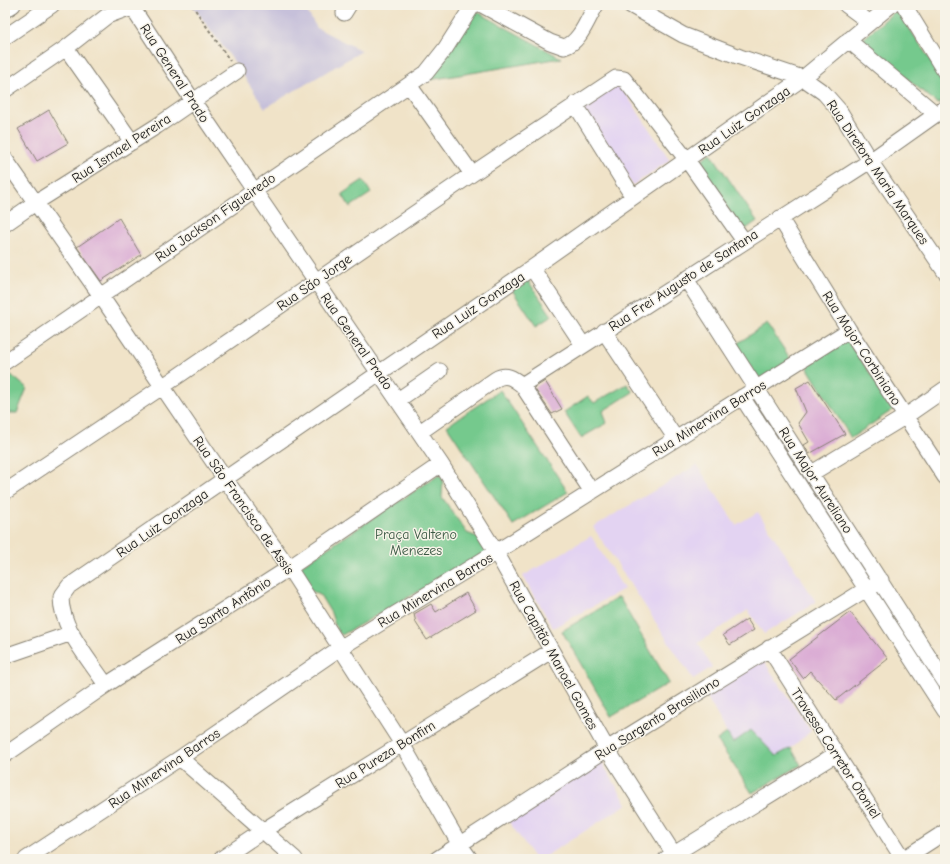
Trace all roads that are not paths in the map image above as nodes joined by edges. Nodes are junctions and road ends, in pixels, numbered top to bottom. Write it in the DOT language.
graph roads {
  1 [pos="12,5"];
  2 [pos="52,5"];
  3 [pos="472,5"];
  4 [pos="482,5"];
  5 [pos="596,5"];
  6 [pos="630,5"];
  7 [pos="846,5"];
  8 [pos="890,5"];
  9 [pos="904,5"];
  10 [pos="5,10"];
  11 [pos="870,22"];
  12 [pos="5,37"];
  13 [pos="848,40"];
  14 [pos="66,48"];
  15 [pos="237,70"];
  16 [pos="945,72"];
  17 [pos="803,78"];
  18 [pos="409,85"];
  19 [pos="5,90"];
  20 [pos="193,101"];
  21 [pos="574,104"];
  22 [pos="940,111"];
  23 [pos="132,142"];
  24 [pos="5,159"];
  25 [pos="687,160"];
  26 [pos="870,161"];
  27 [pos="472,174"];
  28 [pos="254,190"];
  29 [pos="633,197"];
  30 [pos="35,203"];
  31 [pos="780,218"];
  32 [pos="5,224"];
  33 [pos="744,241"];
  34 [pos="532,268"];
  35 [pos="945,272"];
  36 [pos="686,278"];
  37 [pos="315,281"];
  38 [pos="101,296"];
  39 [pos="849,330"];
  40 [pos="604,331"];
  41 [pos="583,345"];
  42 [pos="5,362"];
  43 [pos="440,371"];
  44 [pos="379,373"];
  45 [pos="522,385"];
  46 [pos="162,387"];
  47 [pos="757,388"];
  48 [pos="945,389"];
  49 [pos="742,397"];
  50 [pos="398,400"];
  51 [pos="906,416"];
  52 [pos="420,432"];
  53 [pos="676,439"];
  54 [pos="441,464"];
  55 [pos="812,473"];
  56 [pos="945,477"];
  57 [pos="224,480"];
  58 [pos="5,492"];
  59 [pos="592,492"];
  60 [pos="496,552"];
  61 [pos="289,568"];
  62 [pos="880,580"];
  63 [pos="866,590"];
  64 [pos="72,634"];
  65 [pos="340,648"];
  66 [pos="769,648"];
  67 [pos="551,651"];
  68 [pos="5,656"];
  69 [pos="945,681"];
  70 [pos="106,685"];
  71 [pos="945,711"];
  72 [pos="402,744"];
  73 [pos="607,749"];
  74 [pos="836,754"];
  75 [pos="5,755"];
  76 [pos="180,758"];
  77 [pos="264,830"];
  78 [pos="945,832"];
  79 [pos="460,845"];
  80 [pos="672,857"];
  81 [pos="26,859"];
  82 [pos="221,859"];
  83 [pos="295,859"];
  84 [pos="437,859"];
  85 [pos="470,859"];
  86 [pos="903,859"];
  1 -- 10 [label="street"];
  2 -- 12 [label="street"];
  3 -- 18 [label="street, Rua Jackson Figueiredo"];
  4 -- 5 [label="street"];
  6 -- 17 [label="street, Rua Diretora Maria Marques"];
  7 -- 11 [label="street"];
  8 -- 11 [label="street, Rua Luiz Gonzaga"];
  9 -- 16 [label="street"];
  11 -- 13 [label="street, Rua Luiz Gonzaga"];
  13 -- 17 [label="street, Rua Luiz Gonzaga"];
  13 -- 22 [label="street"];
  14 -- 19 [label="street"];
  14 -- 20 [label="street, Rua General Prado"];
  14 -- 23 [label="street"];
  15 -- 20 [label="street, Rua Ismael Pereira"];
  17 -- 25 [label="street, Rua Luiz Gonzaga"];
  17 -- 26 [label="street, Rua Diretora Maria Marques"];
  18 -- 27 [label="street"];
  18 -- 28 [label="street, Rua Jackson Figueiredo"];
  20 -- 23 [label="street, Rua Ismael Pereira"];
  20 -- 28 [label="street, Rua General Prado"];
  21 -- 25 [label="street, Rua São Jorge"];
  21 -- 27 [label="street, Rua São Jorge"];
  21 -- 29 [label="street"];
  22 -- 26 [label="street, Rua Frei Augusto de Santana"];
  23 -- 30 [label="street, Rua Ismael Pereira"];
  24 -- 30 [label="street, Rua São Francisco de Assis"];
  25 -- 29 [label="street, Rua Luiz Gonzaga"];
  25 -- 33 [label="street"];
  26 -- 31 [label="street, Rua Frei Augusto de Santana"];
  26 -- 35 [label="street, Rua Diretora Maria Marques"];
  27 -- 37 [label="street, Rua São Jorge"];
  28 -- 37 [label="street, Rua General Prado"];
  28 -- 38 [label="street, Rua Jackson Figueiredo"];
  29 -- 34 [label="street, Rua Luiz Gonzaga"];
  30 -- 32 [label="street, Rua Ismael Pereira"];
  30 -- 38 [label="street, Rua São Francisco de Assis"];
  31 -- 33 [label="street, Rua Frei Augusto de Santana"];
  31 -- 39 [label="street, Rua Major Corbiniano"];
  33 -- 36 [label="street, Rua Frei Augusto de Santana"];
  34 -- 41 [label="street"];
  34 -- 44 [label="street, Rua Luiz Gonzaga"];
  36 -- 40 [label="street, Rua Frei Augusto de Santana"];
  36 -- 47 [label="street, Rua Major Aureliano"];
  37 -- 44 [label="street, Rua General Prado"];
  37 -- 46 [label="street, Rua São Jorge"];
  38 -- 42 [label="street, Rua Jackson Figueiredo"];
  38 -- 46 [label="street, Rua São Francisco de Assis"];
  39 -- 47 [label="street, Rua Minervina Barros"];
  39 -- 51 [label="street, Rua Major Corbiniano"];
  40 -- 41 [label="street, Rua Frei Augusto de Santana"];
  40 -- 53 [label="street"];
  41 -- 45 [label="street, Rua Frei Augusto de Santana"];
  43 -- 50 [label="street"];
  44 -- 50 [label="street, Rua General Prado"];
  44 -- 57 [label="street, Rua Luiz Gonzaga"];
  45 -- 52 [label="street"];
  45 -- 59 [label="street"];
  46 -- 57 [label="street, Rua São Francisco de Assis"];
  46 -- 58 [label="street, Rua São Jorge"];
  47 -- 49 [label="street, Rua Minervina Barros"];
  47 -- 55 [label="street, Rua Major Aureliano"];
  48 -- 51 [label="street"];
  49 -- 53 [label="street, Rua Minervina Barros"];
  49 -- 63 [label="street, Rua Major Aureliano"];
  50 -- 52 [label="street, Rua General Prado"];
  51 -- 55 [label="street"];
  51 -- 56 [label="street, Rua Major Corbiniano"];
  52 -- 54 [label="street, Rua General Prado"];
  53 -- 59 [label="street, Rua Minervina Barros"];
  54 -- 60 [label="street, Rua General Prado"];
  54 -- 61 [label="street, Rua Santo Antônio"];
  55 -- 62 [label="street, Rua Major Aureliano"];
  57 -- 61 [label="street, Rua São Francisco de Assis"];
  57 -- 64 [label="street, Rua Luiz Gonzaga"];
  59 -- 60 [label="street, Rua Minervina Barros"];
  60 -- 65 [label="street, Rua Minervina Barros"];
  60 -- 67 [label="street, Rua Capitão Manoel Gomes"];
  61 -- 65 [label="street, Rua São Francisco de Assis"];
  61 -- 70 [label="street, Rua Santo Antônio"];
  62 -- 63 [label="street, Rua Sargento Brasiliano"];
  62 -- 69 [label="street, Rua Major Aureliano"];
  63 -- 66 [label="street, Rua Sargento Brasiliano"];
  63 -- 71 [label="street, Rua Major Aureliano"];
  64 -- 68 [label="street"];
  64 -- 70 [label="street"];
  65 -- 72 [label="street, Rua São Francisco de Assis"];
  65 -- 76 [label="street, Rua Minervina Barros"];
  66 -- 73 [label="street, Rua Sargento Brasiliano"];
  66 -- 74 [label="street, Travessa Corretor Otoniel"];
  67 -- 72 [label="street, Rua Pureza Bonfim"];
  67 -- 73 [label="street, Rua Capitão Manoel Gomes"];
  70 -- 75 [label="street, Rua Santo Antônio"];
  72 -- 77 [label="street, Rua Pureza Bonfim"];
  72 -- 79 [label="street, Rua São Francisco de Assis"];
  73 -- 79 [label="street, Rua Sargento Brasiliano"];
  73 -- 80 [label="street, Rua Capitão Manoel Gomes"];
  74 -- 80 [label="street"];
  74 -- 86 [label="street, Travessa Corretor Otoniel"];
  76 -- 77 [label="street"];
  76 -- 81 [label="street, Rua Minervina Barros"];
  77 -- 82 [label="street, Rua Pureza Bonfim"];
  77 -- 83 [label="street"];
  78 -- 86 [label="street"];
  79 -- 84 [label="street, Rua Sargento Brasiliano"];
  79 -- 85 [label="street, Rua São Francisco de Assis"];
}
